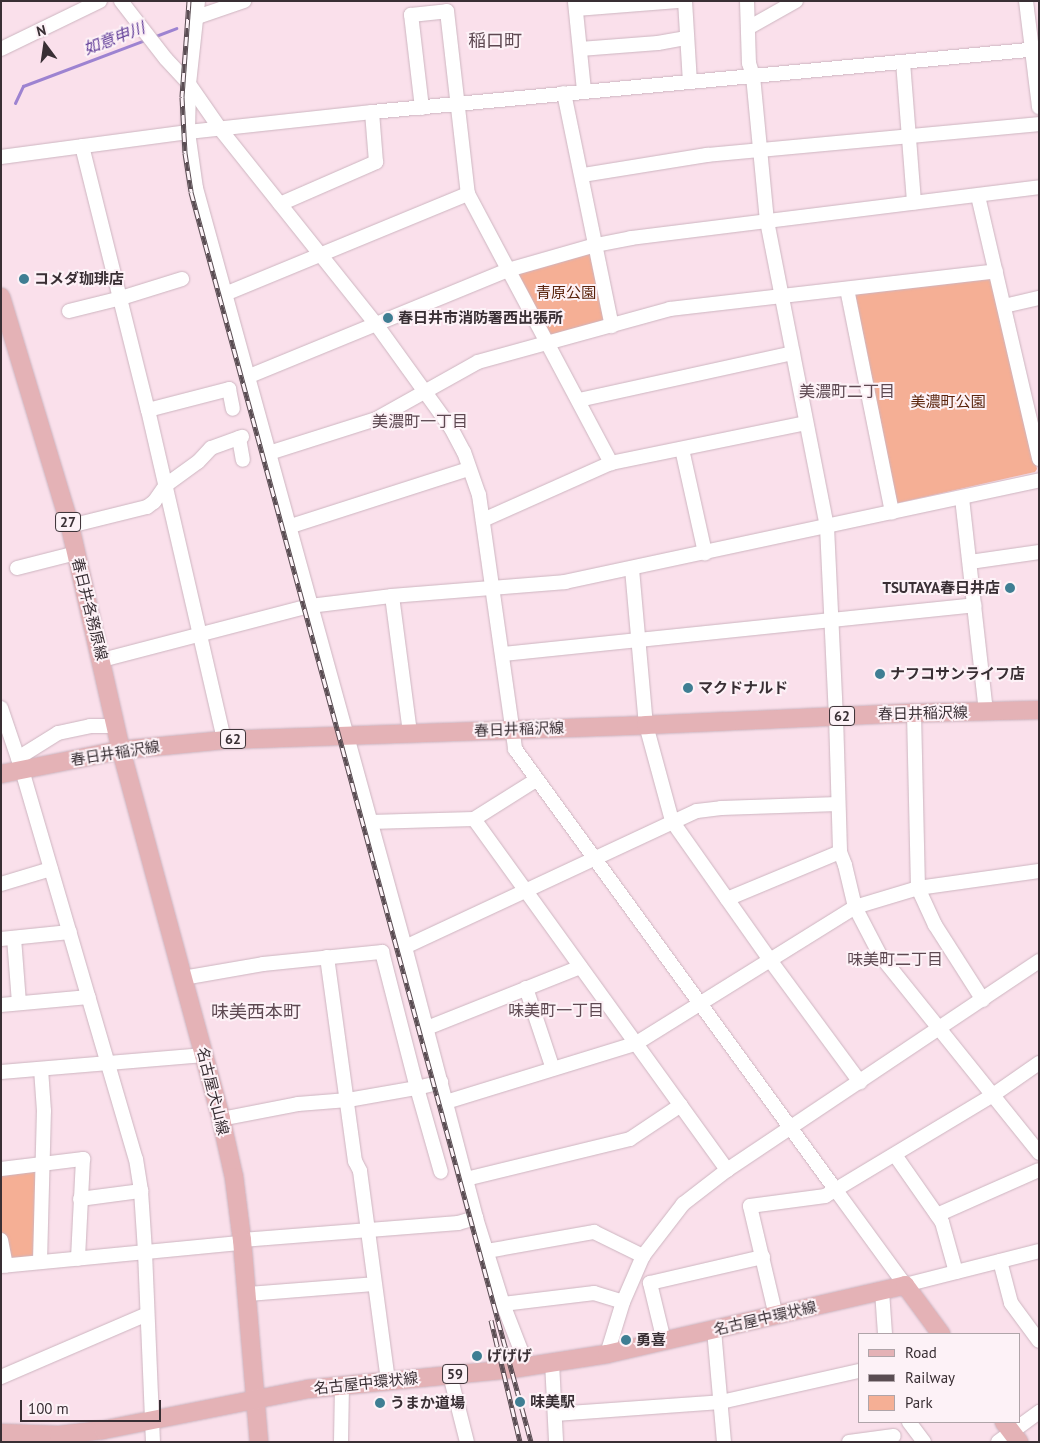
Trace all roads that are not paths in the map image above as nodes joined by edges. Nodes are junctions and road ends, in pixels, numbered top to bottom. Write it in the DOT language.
graph roads {
  1 [pos="100,1"];
  2 [pos="121,1"];
  3 [pos="198,1"];
  4 [pos="244,1"];
  5 [pos="678,1"];
  6 [pos="685,1"];
  7 [pos="747,1"];
  8 [pos="796,1"];
  9 [pos="1026,1"];
  10 [pos="576,5"];
  11 [pos="197,17"];
  12 [pos="748,28"];
  13 [pos="687,38"];
  14 [pos="580,48"];
  15 [pos="1,49"];
  16 [pos="1036,49"];
  17 [pos="903,62"];
  18 [pos="753,76"];
  19 [pos="690,82"];
  20 [pos="189,84"];
  21 [pos="584,91"];
  22 [pos="564,93"];
  23 [pos="458,104"];
  24 [pos="1039,107"];
  25 [pos="422,108"];
  26 [pos="372,112"];
  27 [pos="1039,124"];
  28 [pos="221,130"];
  29 [pos="188,132"];
  30 [pos="910,136"];
  31 [pos="82,146"];
  32 [pos="759,150"];
  33 [pos="1,157"];
  34 [pos="583,175"];
  35 [pos="1039,187"];
  36 [pos="468,194"];
  37 [pos="978,196"];
  38 [pos="914,203"];
  39 [pos="280,204"];
  40 [pos="767,221"];
  41 [pos="596,245"];
  42 [pos="320,256"];
  43 [pos="508,270"];
  44 [pos="996,270"];
  45 [pos="182,279"];
  46 [pos="847,289"];
  47 [pos="225,294"];
  48 [pos="782,296"];
  49 [pos="1,297"];
  50 [pos="120,298"];
  51 [pos="1039,298"];
  52 [pos="1004,306"];
  53 [pos="69,311"];
  54 [pos="376,324"];
  55 [pos="612,326"];
  56 [pos="548,343"];
  57 [pos="793,353"];
  58 [pos="247,377"];
  59 [pos="426,391"];
  60 [pos="579,400"];
  61 [pos="233,409"];
  62 [pos="148,410"];
  63 [pos="806,423"];
  64 [pos="682,449"];
  65 [pos="269,453"];
  66 [pos="1039,459"];
  67 [pos="243,460"];
  68 [pos="611,463"];
  69 [pos="469,470"];
  70 [pos="1039,480"];
  71 [pos="166,485"];
  72 [pos="962,498"];
  73 [pos="892,513"];
  74 [pos="483,520"];
  75 [pos="70,526"];
  76 [pos="288,527"];
  77 [pos="827,527"];
  78 [pos="1039,552"];
  79 [pos="76,553"];
  80 [pos="705,553"];
  81 [pos="970,562"];
  82 [pos="17,568"];
  83 [pos="632,569"];
  84 [pos="492,589"];
  85 [pos="392,596"];
  86 [pos="974,605"];
  87 [pos="310,606"];
  88 [pos="832,620"];
  89 [pos="200,634"];
  90 [pos="638,641"];
  91 [pos="503,654"];
  92 [pos="102,660"];
  93 [pos="1,708"];
  94 [pos="1039,710"];
  95 [pos="986,712"];
  96 [pos="914,713"];
  97 [pos="836,716"];
  98 [pos="646,725"];
  99 [pos="116,726"];
  100 [pos="512,730"];
  101 [pos="410,733"];
  102 [pos="345,735"];
  103 [pos="224,740"];
  104 [pos="121,750"];
  105 [pos="20,764"];
  106 [pos="1,774"];
  107 [pos="536,780"];
  108 [pos="838,804"];
  109 [pos="474,819"];
  110 [pos="370,822"];
  111 [pos="672,822"];
  112 [pos="840,852"];
  113 [pos="594,858"];
  114 [pos="51,869"];
  115 [pos="1039,871"];
  116 [pos="1,884"];
  117 [pos="918,888"];
  118 [pos="526,891"];
  119 [pos="727,899"];
  120 [pos="855,907"];
  121 [pos="70,932"];
  122 [pos="8,938"];
  123 [pos="405,948"];
  124 [pos="327,957"];
  125 [pos="770,960"];
  126 [pos="1039,961"];
  127 [pos="580,967"];
  128 [pos="183,978"];
  129 [pos="526,988"];
  130 [pos="89,997"];
  131 [pos="983,1000"];
  132 [pos="19,1003"];
  133 [pos="701,1003"];
  134 [pos="1,1005"];
  135 [pos="427,1028"];
  136 [pos="938,1029"];
  137 [pos="635,1044"];
  138 [pos="204,1055"];
  139 [pos="1039,1063"];
  140 [pos="108,1064"];
  141 [pos="41,1069"];
  142 [pos="553,1069"];
  143 [pos="1,1072"];
  144 [pos="441,1082"];
  145 [pos="860,1082"];
  146 [pos="417,1088"];
  147 [pos="993,1095"];
  148 [pos="348,1100"];
  149 [pos="446,1102"];
  150 [pos="681,1104"];
  151 [pos="221,1119"];
  152 [pos="790,1129"];
  153 [pos="1039,1153"];
  154 [pos="895,1155"];
  155 [pos="42,1164"];
  156 [pos="1,1169"];
  157 [pos="727,1170"];
  158 [pos="1039,1170"];
  159 [pos="441,1172"];
  160 [pos="466,1179"];
  161 [pos="835,1189"];
  162 [pos="141,1191"];
  163 [pos="80,1199"];
  164 [pos="937,1215"];
  165 [pos="476,1218"];
  166 [pos="367,1231"];
  167 [pos="1,1240"];
  168 [pos="242,1242"];
  169 [pos="487,1251"];
  170 [pos="1039,1251"];
  171 [pos="145,1252"];
  172 [pos="643,1256"];
  173 [pos="763,1257"];
  174 [pos="78,1259"];
  175 [pos="1000,1261"];
  176 [pos="40,1262"];
  177 [pos="4,1266"];
  178 [pos="956,1272"];
  179 [pos="635,1274"];
  180 [pos="650,1283"];
  181 [pos="374,1284"];
  182 [pos="905,1285"];
  183 [pos="882,1291"];
  184 [pos="248,1294"];
  185 [pos="623,1302"];
  186 [pos="503,1304"];
  187 [pos="147,1314"];
  188 [pos="776,1316"];
  189 [pos="1034,1325"];
  190 [pos="714,1330"];
  191 [pos="885,1333"];
  192 [pos="941,1333"];
  193 [pos="664,1341"];
  194 [pos="1039,1341"];
  195 [pos="607,1354"];
  196 [pos="552,1362"];
  197 [pos="527,1366"];
  198 [pos="858,1371"];
  199 [pos="450,1375"];
  200 [pos="1,1376"];
  201 [pos="388,1381"];
  202 [pos="342,1385"];
  203 [pos="257,1398"];
  204 [pos="721,1402"];
  205 [pos="1039,1412"];
  206 [pos="555,1414"];
  207 [pos="151,1421"];
  208 [pos="892,1423"];
  209 [pos="910,1423"];
  210 [pos="1,1434"];
  211 [pos="1008,1434"];
  212 [pos="894,1439"];
  213 [pos="153,1442"];
  214 [pos="259,1442"];
  215 [pos="341,1442"];
  216 [pos="467,1442"];
  217 [pos="556,1442"];
  218 [pos="724,1442"];
  219 [pos="849,1442"];
  220 [pos="924,1442"];
  1 -- 15 [label="street"];
  2 -- 20 [label="street"];
  3 -- 11 [label="street"];
  4 -- 11 [label="street"];
  5 -- 10 [label="street"];
  6 -- 13 [label="street"];
  7 -- 12 [label="street"];
  8 -- 12 [label="street"];
  9 -- 16 [label="street"];
  10 -- 14 [label="street"];
  11 -- 20 [label="street"];
  12 -- 18 [label="street"];
  13 -- 14 [label="street"];
  13 -- 19 [label="street"];
  14 -- 21 [label="street"];
  16 -- 17 [label="street"];
  16 -- 24 [label="street"];
  17 -- 18 [label="street"];
  17 -- 30 [label="street"];
  18 -- 19 [label="street"];
  18 -- 32 [label="street"];
  19 -- 21 [label="street"];
  20 -- 28 [label="street"];
  20 -- 29 [label="street"];
  21 -- 22 [label="street"];
  22 -- 23 [label="street"];
  22 -- 34 [label="street"];
  23 -- 25 [label="street"];
  23 -- 25 [label="street"];
  23 -- 36 [label="street"];
  25 -- 26 [label="street"];
  26 -- 28 [label="street"];
  26 -- 39 [label="street"];
  27 -- 30 [label="street"];
  28 -- 29 [label="street"];
  28 -- 39 [label="street"];
  29 -- 31 [label="street"];
  29 -- 47 [label="street"];
  30 -- 32 [label="street"];
  30 -- 38 [label="street"];
  31 -- 33 [label="street"];
  31 -- 50 [label="street"];
  32 -- 34 [label="street"];
  32 -- 40 [label="street"];
  34 -- 41 [label="street"];
  35 -- 37 [label="street"];
  36 -- 42 [label="street"];
  36 -- 43 [label="street"];
  37 -- 38 [label="street"];
  37 -- 44 [label="street"];
  38 -- 40 [label="street"];
  39 -- 42 [label="street"];
  40 -- 41 [label="street"];
  40 -- 48 [label="street"];
  41 -- 43 [label="street"];
  41 -- 55 [label="street"];
  42 -- 47 [label="street"];
  42 -- 54 [label="street"];
  43 -- 54 [label="street"];
  43 -- 56 [label="street"];
  44 -- 46 [label="street"];
  44 -- 52 [label="street"];
  45 -- 50 [label="street"];
  46 -- 48 [label="street"];
  46 -- 73 [label="street"];
  47 -- 58 [label="street"];
  48 -- 55 [label="street"];
  48 -- 57 [label="street"];
  49 -- 75 [label="main road, 春日井各務原線 / 27"];
  50 -- 53 [label="street"];
  50 -- 62 [label="street"];
  51 -- 52 [label="street"];
  52 -- 66 [label="street"];
  54 -- 58 [label="street"];
  54 -- 59 [label="street"];
  55 -- 56 [label="street"];
  56 -- 59 [label="street"];
  56 -- 60 [label="street"];
  57 -- 60 [label="street"];
  57 -- 63 [label="street"];
  58 -- 65 [label="street"];
  59 -- 65 [label="street"];
  59 -- 69 [label="street"];
  60 -- 68 [label="street"];
  61 -- 62 [label="street"];
  62 -- 71 [label="street"];
  63 -- 64 [label="street"];
  63 -- 77 [label="street"];
  64 -- 68 [label="street"];
  64 -- 80 [label="street"];
  65 -- 76 [label="street"];
  67 -- 71 [label="street"];
  68 -- 74 [label="street"];
  69 -- 74 [label="street"];
  69 -- 76 [label="street"];
  70 -- 72 [label="street"];
  71 -- 75 [label="street"];
  71 -- 89 [label="street"];
  72 -- 73 [label="street"];
  72 -- 81 [label="street"];
  73 -- 77 [label="street"];
  74 -- 84 [label="street"];
  75 -- 79 [label="main road, 春日井各務原線 / 27"];
  76 -- 87 [label="street"];
  77 -- 80 [label="street"];
  77 -- 88 [label="street"];
  78 -- 81 [label="street"];
  79 -- 82 [label="street"];
  79 -- 92 [label="main road, 春日井各務原線 / 27"];
  80 -- 83 [label="street"];
  81 -- 86 [label="street"];
  83 -- 84 [label="street"];
  83 -- 90 [label="street"];
  84 -- 85 [label="street"];
  84 -- 91 [label="street"];
  85 -- 87 [label="street"];
  85 -- 101 [label="street"];
  86 -- 88 [label="street"];
  86 -- 95 [label="street"];
  87 -- 89 [label="street"];
  87 -- 102 [label="street"];
  88 -- 90 [label="street"];
  88 -- 97 [label="street"];
  89 -- 92 [label="street"];
  89 -- 103 [label="street"];
  90 -- 91 [label="street"];
  90 -- 98 [label="street"];
  91 -- 100 [label="street"];
  92 -- 99 [label="main road, 春日井各務原線 / 27"];
  93 -- 105 [label="street"];
  94 -- 95 [label="main road, 春日井稲沢線 / 62"];
  95 -- 96 [label="main road, 春日井稲沢線 / 62"];
  96 -- 97 [label="main road, 春日井稲沢線 / 62"];
  96 -- 117 [label="street"];
  97 -- 98 [label="main road, 春日井稲沢線 / 62"];
  97 -- 108 [label="street"];
  98 -- 100 [label="main road, 春日井稲沢線 / 62"];
  98 -- 111 [label="street"];
  99 -- 104 [label="main road, 春日井各務原線 / 27"];
  99 -- 105 [label="street"];
  100 -- 101 [label="main road, 春日井稲沢線 / 62"];
  100 -- 107 [label="street"];
  101 -- 102 [label="main road, 春日井稲沢線 / 62"];
  102 -- 103 [label="main road, 春日井稲沢線 / 62"];
  102 -- 110 [label="street"];
  103 -- 104 [label="main road, 春日井稲沢線 / 62"];
  104 -- 105 [label="main road, 春日井稲沢線 / 62"];
  104 -- 128 [label="main road, 名古屋犬山線"];
  105 -- 106 [label="main road, 春日井稲沢線 / 62"];
  105 -- 114 [label="street"];
  107 -- 109 [label="street"];
  107 -- 113 [label="street"];
  108 -- 111 [label="street"];
  108 -- 112 [label="street"];
  109 -- 110 [label="street"];
  109 -- 118 [label="street"];
  110 -- 123 [label="street"];
  111 -- 113 [label="street"];
  111 -- 119 [label="street"];
  112 -- 119 [label="street"];
  112 -- 120 [label="street"];
  113 -- 118 [label="street"];
  113 -- 133 [label="street"];
  114 -- 116 [label="street"];
  114 -- 121 [label="street"];
  115 -- 117 [label="street"];
  117 -- 120 [label="street"];
  117 -- 131 [label="street"];
  118 -- 123 [label="street"];
  118 -- 127 [label="street"];
  119 -- 125 [label="street"];
  120 -- 125 [label="street"];
  120 -- 136 [label="street"];
  121 -- 122 [label="street"];
  121 -- 130 [label="street"];
  122 -- 132 [label="street"];
  123 -- 135 [label="street"];
  124 -- 128 [label="street"];
  124 -- 146 [label="street"];
  124 -- 148 [label="street"];
  125 -- 133 [label="street"];
  125 -- 145 [label="street"];
  126 -- 131 [label="street"];
  127 -- 129 [label="street"];
  127 -- 137 [label="street"];
  128 -- 138 [label="main road, 名古屋犬山線"];
  129 -- 135 [label="street"];
  129 -- 142 [label="street"];
  130 -- 132 [label="street"];
  130 -- 140 [label="street"];
  131 -- 136 [label="street"];
  132 -- 134 [label="street"];
  133 -- 137 [label="street"];
  133 -- 152 [label="street"];
  135 -- 144 [label="street"];
  136 -- 145 [label="street"];
  136 -- 147 [label="street"];
  137 -- 142 [label="street"];
  137 -- 150 [label="street"];
  138 -- 140 [label="street"];
  138 -- 151 [label="main road, 名古屋犬山線"];
  139 -- 147 [label="street"];
  140 -- 141 [label="street"];
  140 -- 162 [label="street"];
  141 -- 143 [label="street"];
  141 -- 155 [label="street"];
  142 -- 149 [label="street"];
  144 -- 146 [label="street"];
  144 -- 149 [label="street"];
  145 -- 152 [label="street"];
  146 -- 148 [label="street"];
  146 -- 159 [label="street"];
  147 -- 153 [label="street"];
  147 -- 154 [label="street"];
  148 -- 151 [label="street"];
  148 -- 166 [label="street"];
  149 -- 160 [label="street"];
  150 -- 157 [label="street"];
  150 -- 160 [label="street"];
  151 -- 168 [label="main road, 名古屋犬山線"];
  152 -- 157 [label="street"];
  152 -- 161 [label="street"];
  154 -- 161 [label="street"];
  154 -- 164 [label="street"];
  155 -- 156 [label="street"];
  155 -- 163 [label="street"];
  155 -- 176 [label="street"];
  157 -- 172 [label="street"];
  158 -- 164 [label="street"];
  160 -- 165 [label="street"];
  161 -- 173 [label="street"];
  161 -- 182 [label="street"];
  162 -- 163 [label="street"];
  162 -- 171 [label="street"];
  163 -- 174 [label="street"];
  164 -- 178 [label="street"];
  165 -- 166 [label="street"];
  165 -- 169 [label="street"];
  166 -- 168 [label="street"];
  166 -- 181 [label="street"];
  167 -- 177 [label="street"];
  168 -- 171 [label="street"];
  168 -- 184 [label="main road, 名古屋犬山線"];
  169 -- 172 [label="street"];
  169 -- 186 [label="street"];
  170 -- 175 [label="street"];
  171 -- 174 [label="street"];
  171 -- 187 [label="street"];
  172 -- 179 [label="street"];
  173 -- 180 [label="street"];
  173 -- 188 [label="street"];
  174 -- 176 [label="street"];
  175 -- 178 [label="street"];
  175 -- 189 [label="street"];
  176 -- 177 [label="street"];
  178 -- 182 [label="street"];
  179 -- 180 [label="street"];
  179 -- 185 [label="street"];
  180 -- 193 [label="street"];
  181 -- 184 [label="street"];
  181 -- 201 [label="street"];
  182 -- 183 [label="main road, 名古屋中環状線 / 59"];
  182 -- 192 [label="main road"];
  183 -- 188 [label="main road, 名古屋中環状線 / 59"];
  183 -- 191 [label="street"];
  184 -- 203 [label="main road, 名古屋犬山線"];
  185 -- 186 [label="street"];
  185 -- 195 [label="street"];
  186 -- 197 [label="street"];
  187 -- 200 [label="street"];
  187 -- 207 [label="street"];
  188 -- 190 [label="main road, 名古屋中環状線 / 59"];
  189 -- 194 [label="street"];
  190 -- 193 [label="main road, 名古屋中環状線 / 59"];
  190 -- 204 [label="street"];
  193 -- 195 [label="main road, 名古屋中環状線 / 59"];
  195 -- 196 [label="main road, 名古屋中環状線 / 59"];
  196 -- 197 [label="main road, 名古屋中環状線 / 59"];
  196 -- 206 [label="street"];
  197 -- 199 [label="main road, 名古屋中環状線 / 59"];
  198 -- 204 [label="street"];
  199 -- 201 [label="main road, 名古屋中環状線 / 59"];
  199 -- 216 [label="street"];
  201 -- 202 [label="main road, 名古屋中環状線 / 59"];
  202 -- 203 [label="main road, 名古屋中環状線 / 59"];
  202 -- 215 [label="street"];
  203 -- 207 [label="main road, 名古屋中環状線 / 59"];
  203 -- 214 [label="main road, 名古屋犬山線"];
  204 -- 206 [label="street"];
  204 -- 218 [label="street"];
  205 -- 211 [label="street"];
  206 -- 217 [label="street"];
  207 -- 210 [label="main road, 名古屋中環状線 / 59"];
  207 -- 213 [label="street"];
  208 -- 212 [label="street"];
  209 -- 220 [label="street"];
  212 -- 219 [label="street"];
}
